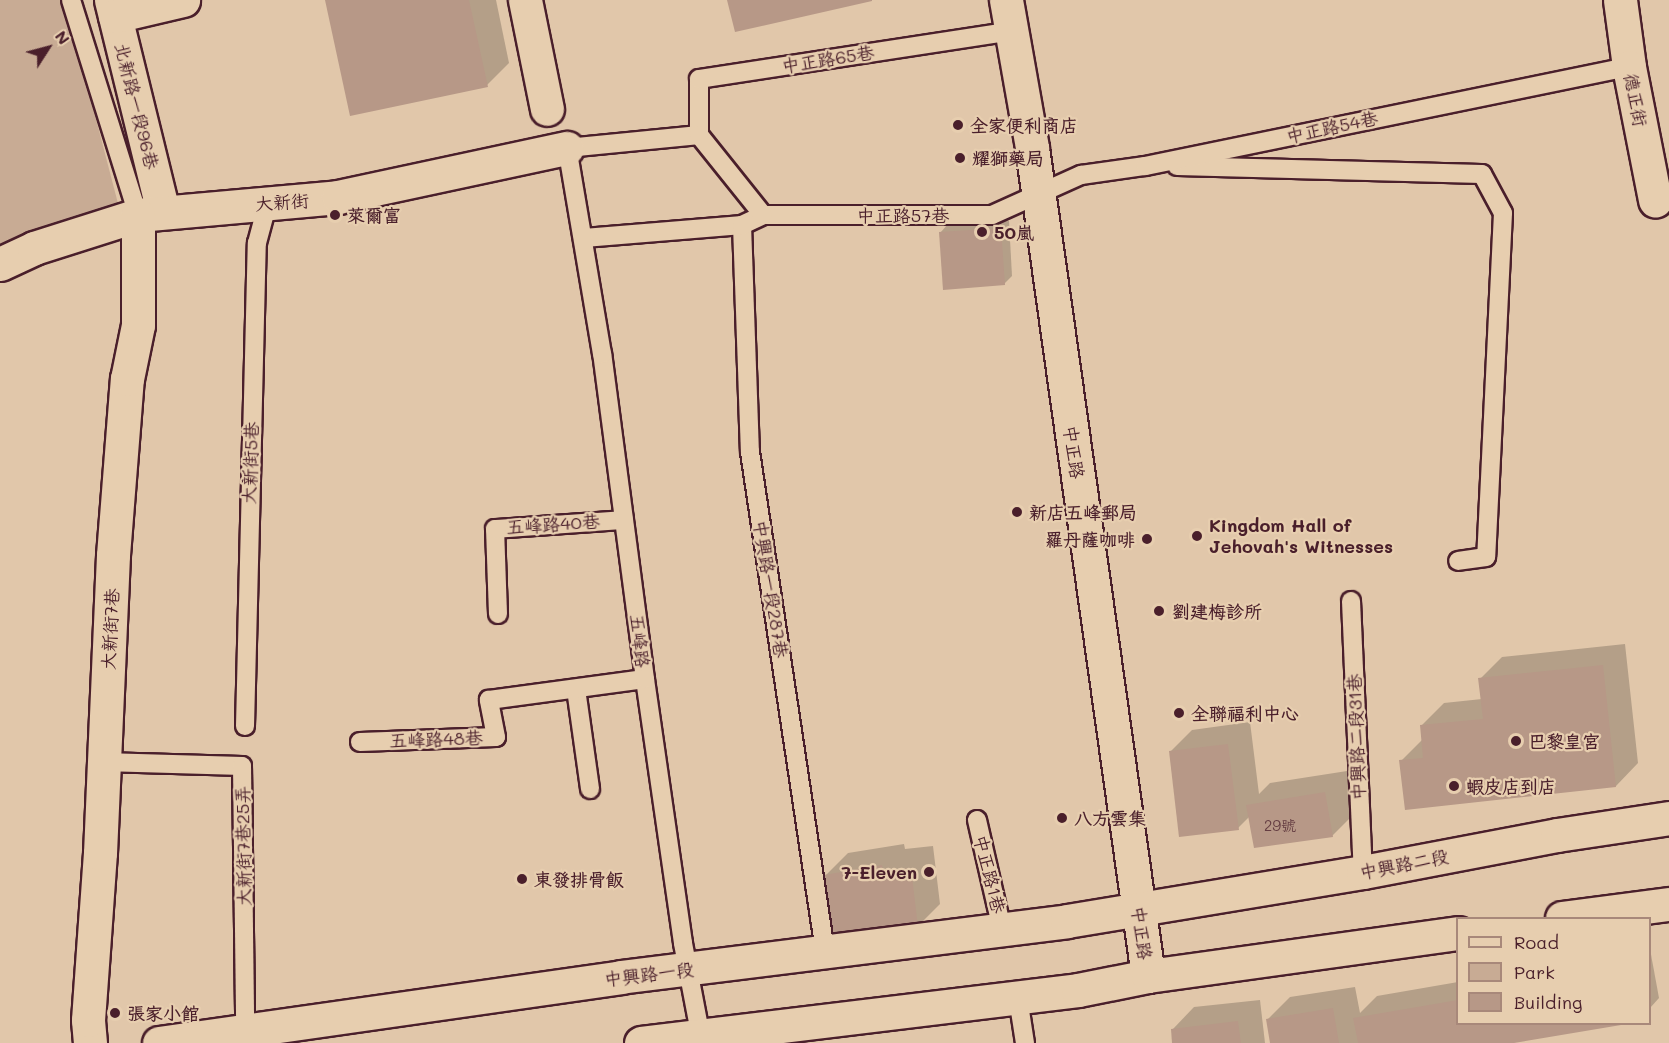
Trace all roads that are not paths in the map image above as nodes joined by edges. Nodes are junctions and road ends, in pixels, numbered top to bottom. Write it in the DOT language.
graph roads {
  1 [pos="71,0"];
  2 [pos="183,0"];
  3 [pos="525,0"];
  4 [pos="1620,0"];
  5 [pos="113,8"];
  6 [pos="1008,16"];
  7 [pos="1629,67"];
  8 [pos="548,109"];
  9 [pos="699,135"];
  10 [pos="567,148"];
  11 [pos="1145,166"];
  12 [pos="1038,194"];
  13 [pos="268,202"];
  14 [pos="1662,202"];
  15 [pos="150,213"];
  16 [pos="763,215"];
  17 [pos="742,225"];
  18 [pos="584,238"];
  19 [pos="0,264"];
  20 [pos="624,520"];
  21 [pos="1458,561"];
  22 [pos="1351,601"];
  23 [pos="498,614"];
  24 [pos="645,679"];
  25 [pos="576,689"];
  26 [pos="245,726"];
  27 [pos="360,742"];
  28 [pos="103,762"];
  29 [pos="590,789"];
  30 [pos="1669,818"];
  31 [pos="976,820"];
  32 [pos="1363,872"];
  33 [pos="1669,904"];
  34 [pos="1138,908"];
  35 [pos="1570,917"];
  36 [pos="1002,929"];
  37 [pos="1456,933"];
  38 [pos="825,951"];
  39 [pos="688,970"];
  40 [pos="1148,976"];
  41 [pos="1018,998"];
  42 [pos="245,1029"];
  43 [pos="701,1039"];
  44 [pos="90,1043"];
  45 [pos="159,1043"];
  46 [pos="641,1043"];
  47 [pos="1025,1043"];
  1 -- 15 [label="lane"];
  2 -- 5 [label="street"];
  3 -- 8 [label="street"];
  4 -- 7 [label="street, 德正街"];
  5 -- 15 [label="street, 北新路一段96巷"];
  6 -- 9 [label="lane, 中正路65巷"];
  6 -- 12 [label="street, 中正路"];
  7 -- 11 [label="lane, 中正路54巷"];
  7 -- 14 [label="street, 德正街"];
  9 -- 10 [label="lane"];
  9 -- 16 [label="lane"];
  10 -- 13 [label="street, 大新街"];
  10 -- 18 [label="lane, 五峰路"];
  11 -- 12 [label="lane, 中正路54巷"];
  11 -- 21 [label="lane"];
  12 -- 16 [label="lane, 中正路57巷"];
  12 -- 34 [label="street, 中正路"];
  13 -- 15 [label="street, 大新街"];
  13 -- 26 [label="lane, 大新街5巷"];
  15 -- 19 [label="street, 大新街"];
  15 -- 28 [label="street, 大新街7巷"];
  16 -- 17 [label="lane"];
  17 -- 18 [label="lane"];
  17 -- 38 [label="lane, 中興路一段287巷"];
  18 -- 20 [label="lane, 五峰路"];
  20 -- 23 [label="lane, 五峰路40巷"];
  20 -- 24 [label="lane, 五峰路"];
  22 -- 32 [label="lane, 中興路二段31巷"];
  24 -- 25 [label="lane, 五峰路48巷"];
  24 -- 39 [label="lane, 五峰路"];
  25 -- 27 [label="lane, 五峰路48巷"];
  25 -- 29 [label="lane"];
  28 -- 42 [label="lane, 大新街7巷25弄"];
  28 -- 44 [label="street, 大新街7巷"];
  30 -- 32 [label="street, 中興路二段"];
  31 -- 36 [label="lane, 中正路1巷"];
  32 -- 34 [label="street, 中興路二段"];
  33 -- 35 [label="street"];
  34 -- 36 [label="street, 中興路一段"];
  34 -- 40 [label="street, 中正路"];
  36 -- 38 [label="street, 中興路一段"];
  37 -- 40 [label="street"];
  38 -- 39 [label="street, 中興路一段"];
  39 -- 42 [label="street, 中興路一段"];
  39 -- 43 [label="lane, 五峰路"];
  40 -- 41 [label="street"];
  41 -- 43 [label="street"];
  41 -- 47 [label="lane"];
  42 -- 45 [label="street, 中興路一段"];
  43 -- 46 [label="street"];
}
